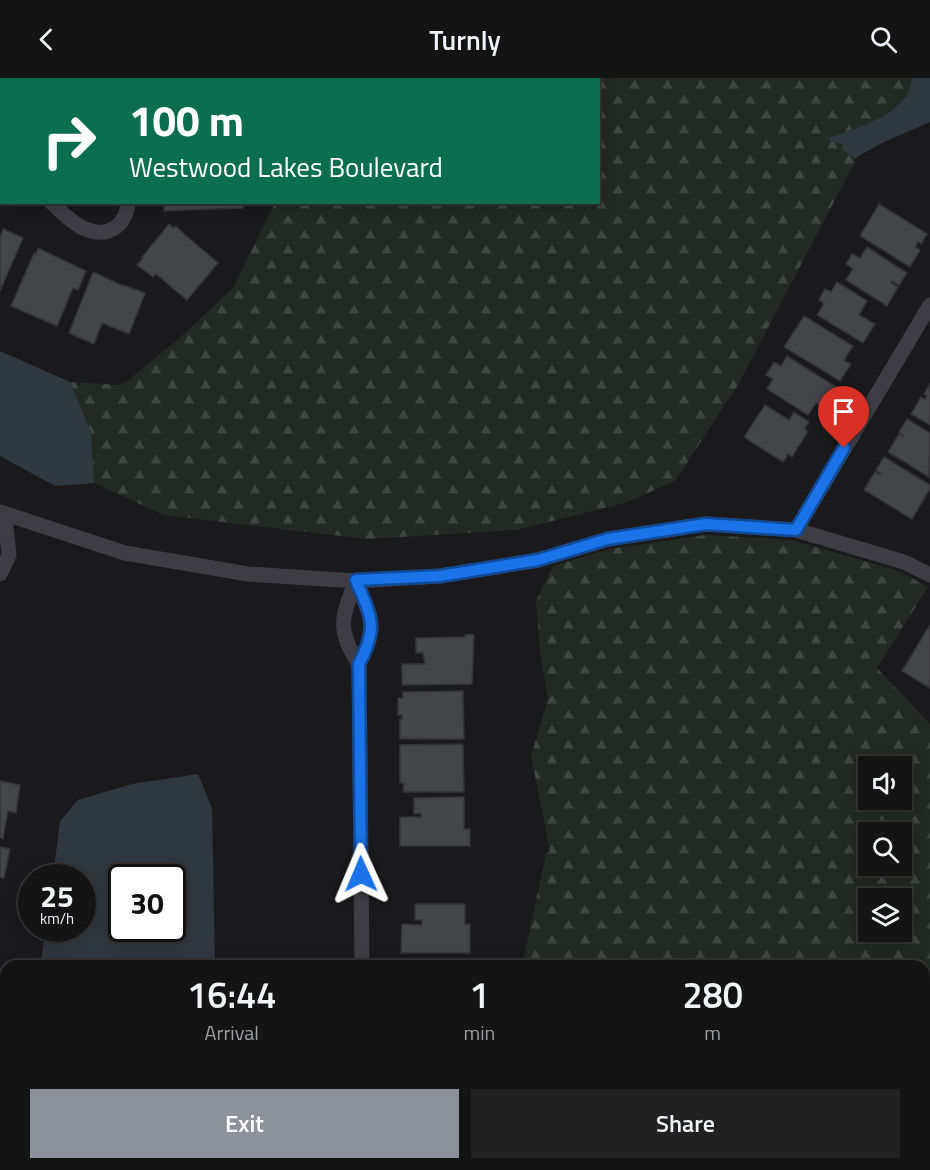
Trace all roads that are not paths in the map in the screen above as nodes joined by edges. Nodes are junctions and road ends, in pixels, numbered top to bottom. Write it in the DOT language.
graph roads {
  1 [pos="54,204"];
  2 [pos="128,204"];
  3 [pos="930,305"];
  4 [pos="2,516"];
  5 [pos="796,530"];
  6 [pos="0,574"];
  7 [pos="930,575"];
  8 [pos="356,580"];
  9 [pos="359,664"];
  10 [pos="362,960"];
  1 -- 2 [label="street"];
  3 -- 5 [label="street"];
  4 -- 6 [label="street"];
  4 -- 8 [label="street"];
  5 -- 7 [label="street"];
  5 -- 8 [label="street"];
  8 -- 9 [label="street"];
  8 -- 9 [label="street"];
  9 -- 10 [label="street"];
}
